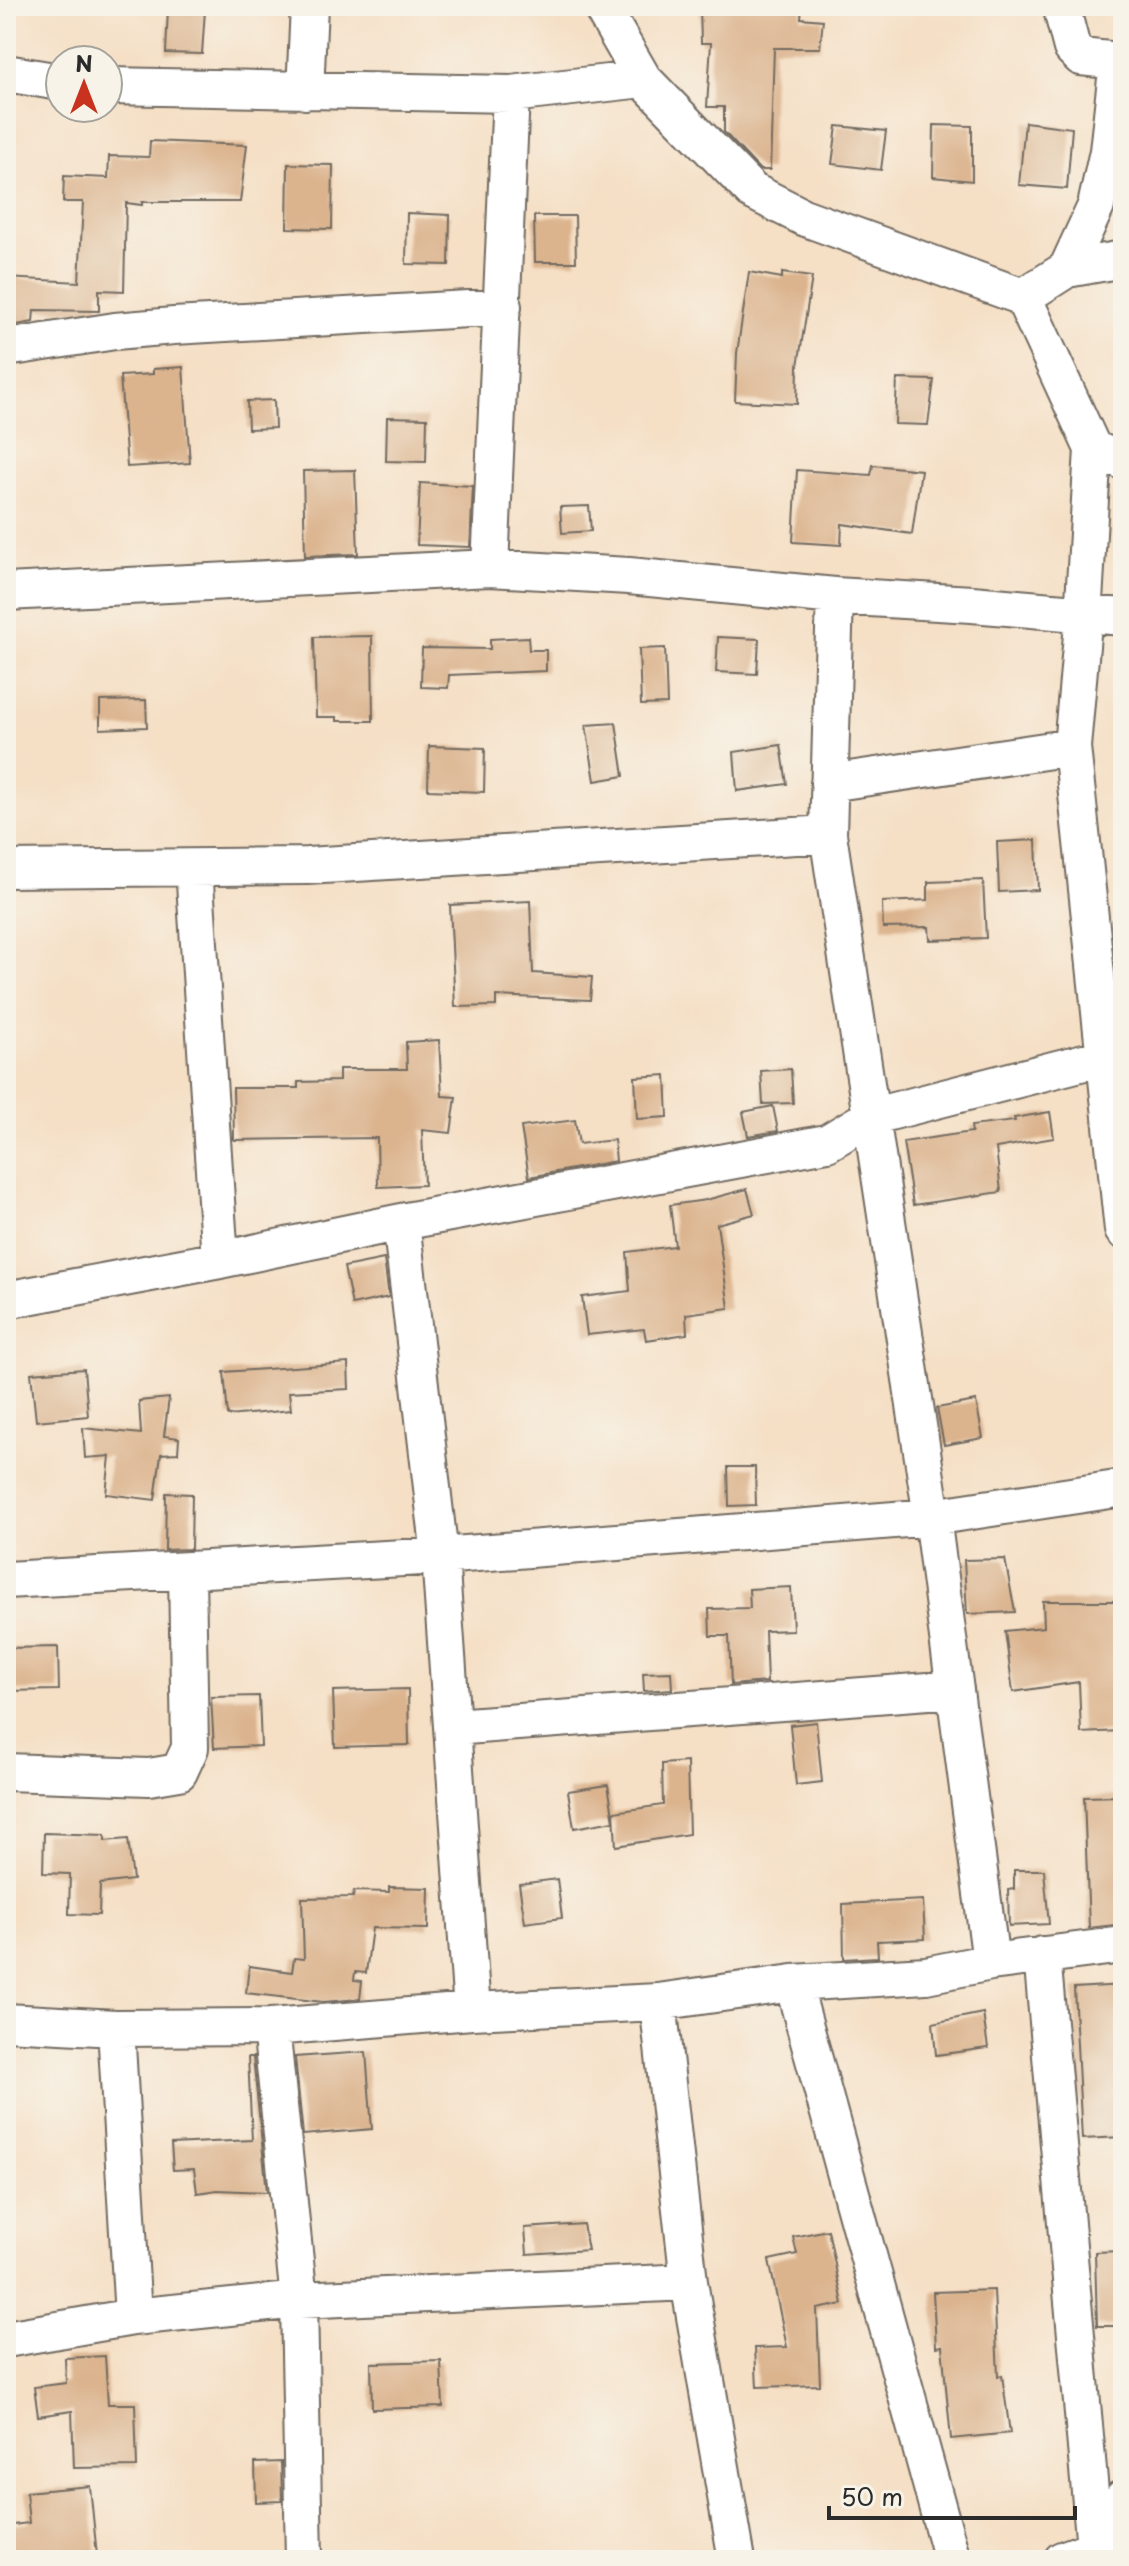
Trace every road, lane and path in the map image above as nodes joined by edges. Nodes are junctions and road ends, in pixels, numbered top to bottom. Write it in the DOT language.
graph roads {
  1 [pos="309,6"];
  2 [pos="601,6"];
  3 [pos="1061,6"];
  4 [pos="1121,61"];
  5 [pos="6,73"];
  6 [pos="44,79"];
  7 [pos="643,79"];
  8 [pos="124,86"];
  9 [pos="305,91"];
  10 [pos="511,94"];
  11 [pos="1123,259"];
  12 [pos="1067,269"];
  13 [pos="1023,297"];
  14 [pos="503,307"];
  15 [pos="6,348"];
  16 [pos="1108,455"];
  17 [pos="490,568"];
  18 [pos="6,592"];
  19 [pos="835,596"];
  20 [pos="1083,612"];
  21 [pos="1123,617"];
  22 [pos="1072,747"];
  23 [pos="829,783"];
  24 [pos="828,834"];
  25 [pos="194,868"];
  26 [pos="6,869"];
  27 [pos="1114,1054"];
  28 [pos="870,1117"];
  29 [pos="401,1222"];
  30 [pos="1123,1230"];
  31 [pos="220,1260"];
  32 [pos="6,1300"];
  33 [pos="1123,1488"];
  34 [pos="932,1517"];
  35 [pos="440,1556"];
  36 [pos="187,1572"];
  37 [pos="6,1580"];
  38 [pos="955,1689"];
  39 [pos="453,1727"];
  40 [pos="6,1772"];
  41 [pos="1123,1945"];
  42 [pos="1042,1955"];
  43 [pos="991,1962"];
  44 [pos="793,1983"];
  45 [pos="658,2002"];
  46 [pos="472,2011"];
  47 [pos="6,2022"];
  48 [pos="271,2027"];
  49 [pos="116,2028"];
  50 [pos="689,2282"];
  51 [pos="299,2300"];
  52 [pos="133,2317"];
  53 [pos="6,2339"];
  54 [pos="1123,2498"];
  55 [pos="1102,2549"];
  56 [pos="304,2560"];
  57 [pos="737,2560"];
  58 [pos="952,2560"];
  59 [pos="1062,2560"];
  1 -- 9 [label="street"];
  2 -- 7 [label="street"];
  3 -- 4 [label="street"];
  4 -- 12 [label="street"];
  5 -- 6 [label="street"];
  7 -- 10 [label="street"];
  7 -- 13 [label="street"];
  8 -- 9 [label="street"];
  9 -- 10 [label="street"];
  10 -- 14 [label="street"];
  11 -- 12 [label="street"];
  12 -- 13 [label="street"];
  13 -- 16 [label="street"];
  14 -- 15 [label="street"];
  14 -- 17 [label="street"];
  16 -- 20 [label="street"];
  17 -- 18 [label="street"];
  17 -- 19 [label="street"];
  19 -- 20 [label="street"];
  19 -- 23 [label="street"];
  20 -- 21 [label="street"];
  20 -- 22 [label="street"];
  22 -- 23 [label="street"];
  22 -- 27 [label="street"];
  23 -- 24 [label="street"];
  24 -- 25 [label="street"];
  24 -- 28 [label="street"];
  25 -- 26 [label="street"];
  25 -- 31 [label="street"];
  27 -- 28 [label="street"];
  27 -- 30 [label="street"];
  28 -- 29 [label="street"];
  28 -- 34 [label="street"];
  29 -- 31 [label="street"];
  29 -- 35 [label="street"];
  31 -- 32 [label="street"];
  33 -- 34 [label="street"];
  34 -- 35 [label="street"];
  34 -- 38 [label="street"];
  35 -- 36 [label="street"];
  35 -- 39 [label="street"];
  36 -- 37 [label="street"];
  36 -- 40 [label="street"];
  38 -- 39 [label="street"];
  38 -- 43 [label="street"];
  39 -- 46 [label="street"];
  41 -- 42 [label="street"];
  42 -- 43 [label="street"];
  42 -- 55 [label="street"];
  43 -- 44 [label="street"];
  44 -- 45 [label="street"];
  44 -- 58 [label="street"];
  45 -- 46 [label="street"];
  45 -- 50 [label="street"];
  46 -- 48 [label="street"];
  47 -- 49 [label="street"];
  48 -- 49 [label="street"];
  48 -- 51 [label="street"];
  49 -- 52 [label="street"];
  50 -- 51 [label="street"];
  50 -- 57 [label="street"];
  51 -- 52 [label="street"];
  51 -- 56 [label="street"];
  52 -- 53 [label="street"];
  54 -- 55 [label="street"];
  55 -- 59 [label="street"];
}
